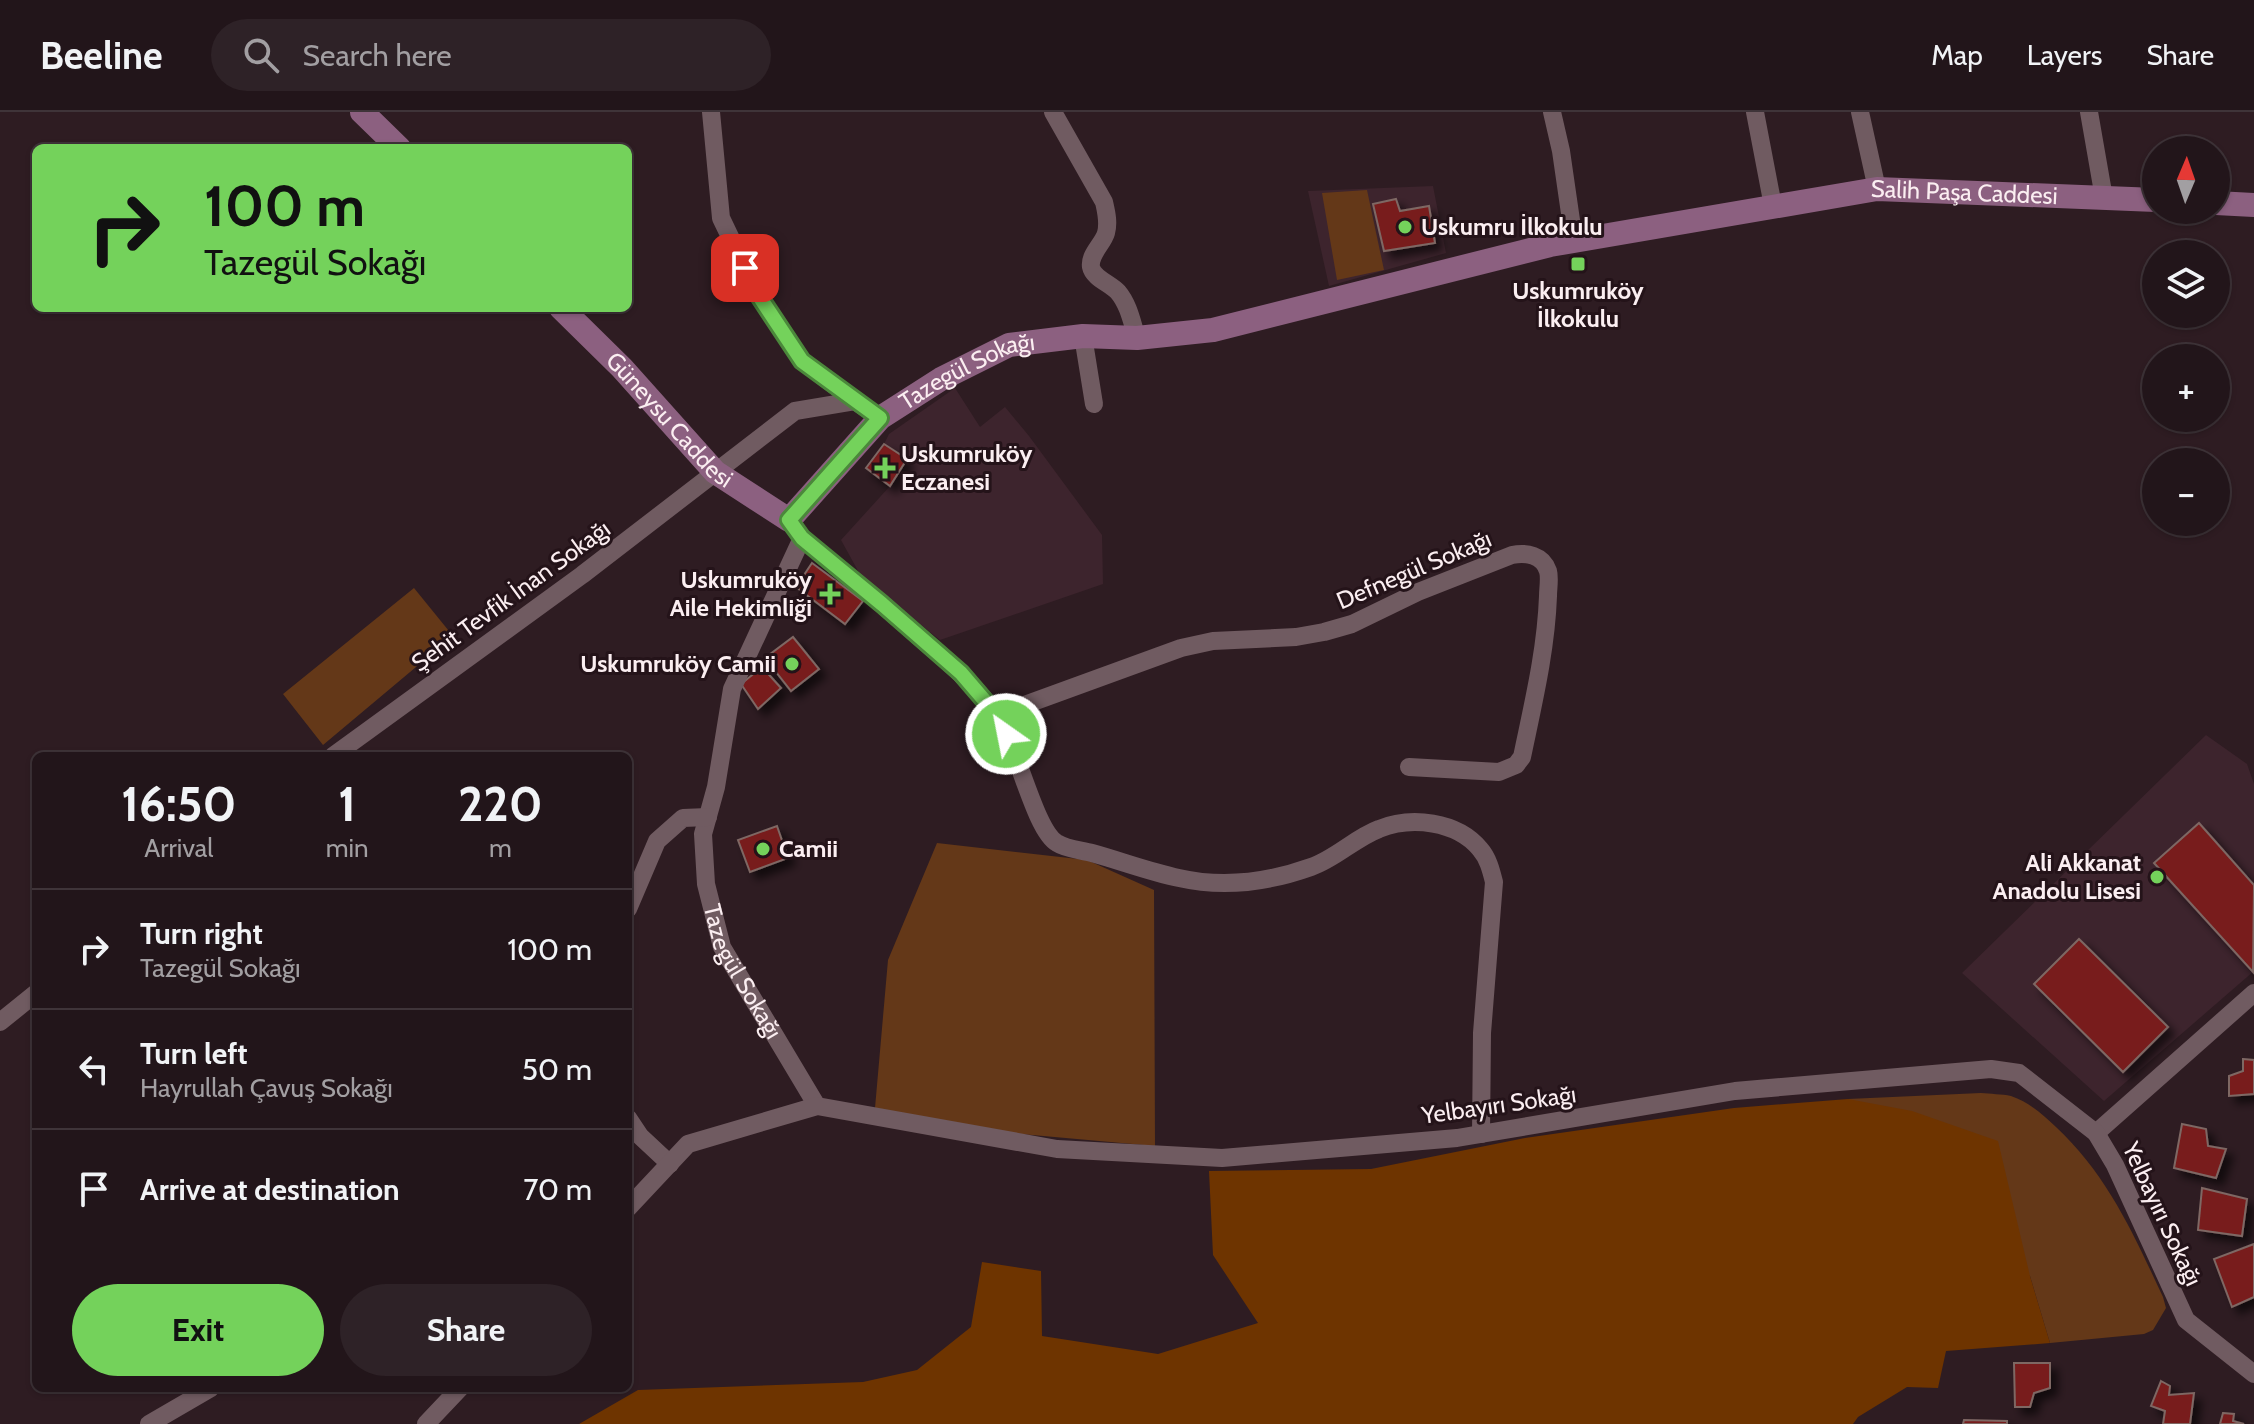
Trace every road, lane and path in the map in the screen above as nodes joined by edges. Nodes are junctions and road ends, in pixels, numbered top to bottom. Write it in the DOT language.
graph roads {
  1 [pos="362,112"];
  2 [pos="711,112"];
  3 [pos="1053,112"];
  4 [pos="1552,112"];
  5 [pos="1755,112"];
  6 [pos="1860,112"];
  7 [pos="2089,112"];
  8 [pos="395,144"];
  9 [pos="1877,189"];
  10 [pos="2104,198"];
  11 [pos="2142,199"];
  12 [pos="2230,204"];
  13 [pos="2254,205"];
  14 [pos="1773,206"];
  15 [pos="1574,241"];
  16 [pos="565,312"];
  17 [pos="1083,336"];
  18 [pos="1137,338"];
  19 [pos="855,401"];
  20 [pos="1094,404"];
  21 [pos="880,418"];
  22 [pos="715,472"];
  23 [pos="796,529"];
  24 [pos="997,715"];
  25 [pos="339,752"];
  26 [pos="1409,767"];
  27 [pos="708,817"];
  28 [pos="632,900"];
  29 [pos="2254,993"];
  30 [pos="32,996"];
  31 [pos="0,1022"];
  32 [pos="817,1106"];
  33 [pos="632,1124"];
  34 [pos="2096,1133"];
  35 [pos="1481,1134"];
  36 [pos="670,1164"];
  37 [pos="632,1204"];
  38 [pos="2254,1374"];
  39 [pos="204,1392"];
  40 [pos="456,1392"];
  41 [pos="149,1424"];
  42 [pos="426,1424"];
  1 -- 8 [label="street"];
  2 -- 19 [label="street"];
  3 -- 18 [label="street"];
  4 -- 15 [label="street"];
  5 -- 14 [label="street"];
  6 -- 9 [label="street"];
  7 -- 10 [label="street"];
  9 -- 10 [label="street, Salih Paşa Caddesi"];
  9 -- 14 [label="street, Salih Paşa Caddesi"];
  10 -- 11 [label="street, Salih Paşa Caddesi"];
  12 -- 13 [label="street"];
  14 -- 15 [label="street, Tazegül Sokağı"];
  15 -- 18 [label="street, Tazegül Sokağı"];
  16 -- 22 [label="street, Güneysu Caddesi"];
  17 -- 18 [label="street, Tazegül Sokağı"];
  17 -- 20 [label="street"];
  17 -- 21 [label="street, Tazegül Sokağı"];
  19 -- 21 [label="street"];
  19 -- 22 [label="street, Şehit Tevfik İnan Sokağı"];
  21 -- 23 [label="street, Tazegül Sokağı"];
  22 -- 23 [label="street, Güneysu Caddesi"];
  22 -- 25 [label="street, Şehit Tevfik İnan Sokağı"];
  23 -- 24 [label="street"];
  23 -- 27 [label="street, Tazegül Sokağı"];
  24 -- 26 [label="street, Defnegül Sokağı"];
  24 -- 35 [label="street"];
  27 -- 28 [label="street"];
  27 -- 32 [label="street, Tazegül Sokağı"];
  29 -- 34 [label="street"];
  30 -- 31 [label="street"];
  32 -- 35 [label="street, Yelbayırı Sokağı"];
  32 -- 36 [label="street, Yelbayırı Sokağı"];
  33 -- 36 [label="street"];
  34 -- 35 [label="street, Yelbayırı Sokağı"];
  34 -- 38 [label="street, Yelbayırı Sokağı"];
  36 -- 37 [label="street, Yelbayırı Sokağı"];
  39 -- 41 [label="street"];
  40 -- 42 [label="street"];
}
